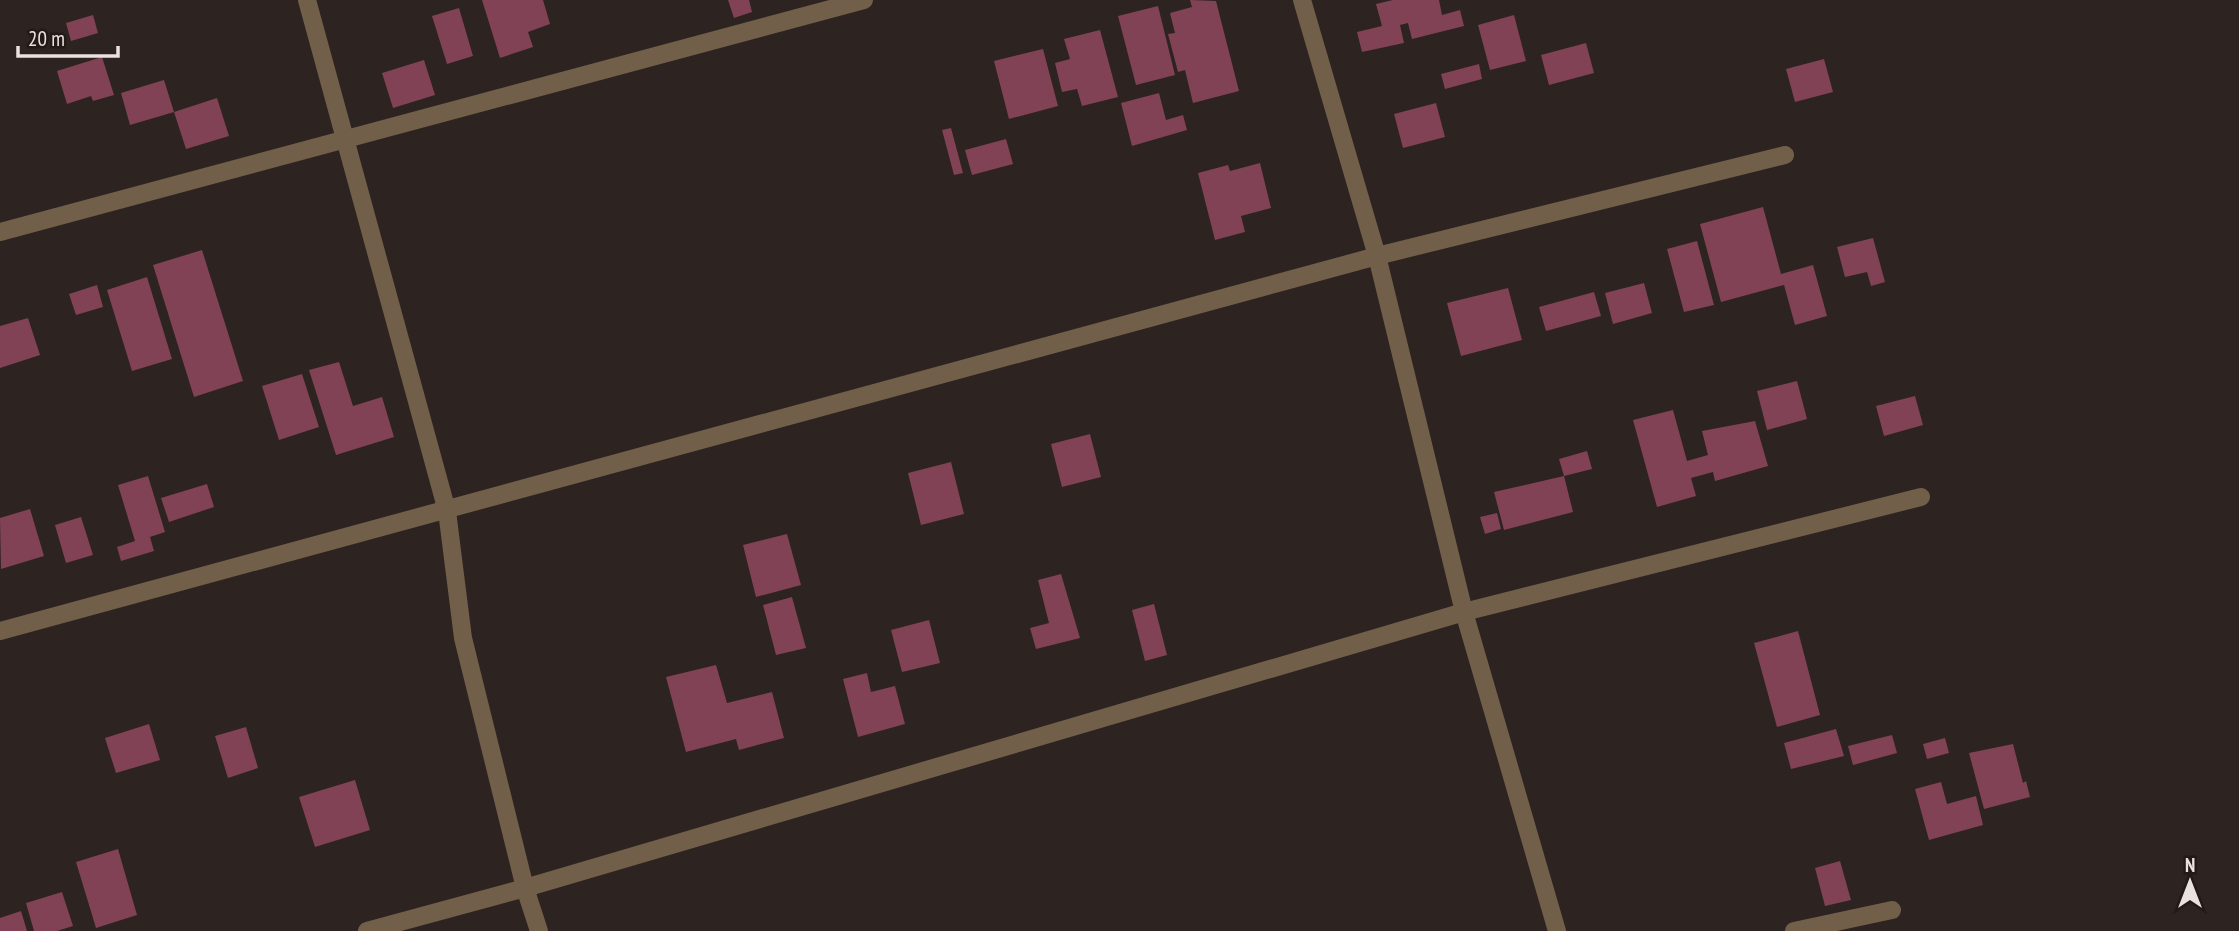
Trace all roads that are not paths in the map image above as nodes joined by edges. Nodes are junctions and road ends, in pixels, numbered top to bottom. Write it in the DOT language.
graph roads {
  1 [pos="307,0"];
  2 [pos="864,0"];
  3 [pos="1302,0"];
  4 [pos="346,139"];
  5 [pos="1785,155"];
  6 [pos="0,232"];
  7 [pos="1377,256"];
  8 [pos="1921,497"];
  9 [pos="447,511"];
  10 [pos="1464,612"];
  11 [pos="0,631"];
  12 [pos="525,888"];
  13 [pos="1892,910"];
  14 [pos="367,931"];
  15 [pos="539,931"];
  16 [pos="1558,931"];
  17 [pos="1794,931"];
  1 -- 4 [label="street"];
  2 -- 4 [label="street"];
  3 -- 7 [label="street"];
  4 -- 6 [label="street"];
  4 -- 9 [label="street"];
  5 -- 7 [label="street"];
  7 -- 9 [label="street"];
  7 -- 10 [label="street"];
  8 -- 10 [label="street"];
  9 -- 11 [label="street"];
  9 -- 12 [label="street"];
  10 -- 12 [label="street"];
  10 -- 16 [label="street"];
  12 -- 14 [label="street"];
  12 -- 15 [label="street"];
  13 -- 17 [label="street"];
}
